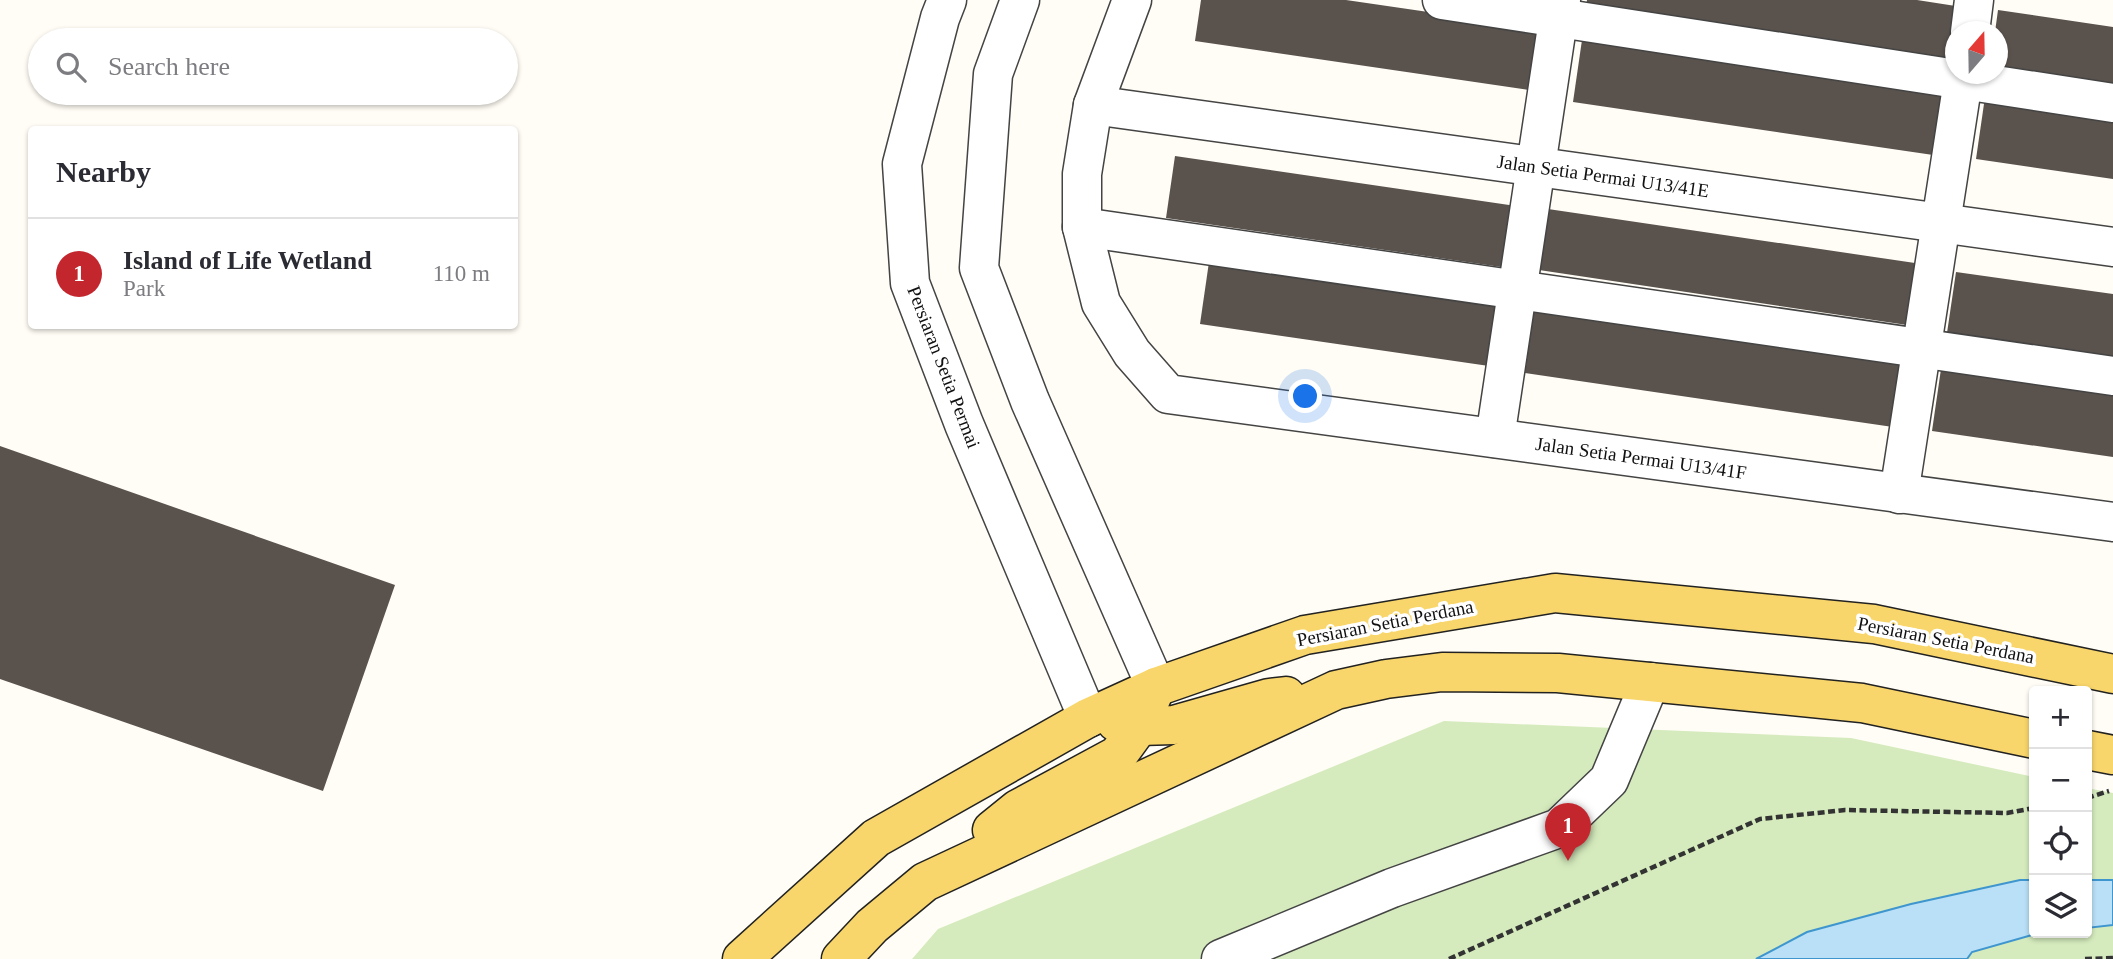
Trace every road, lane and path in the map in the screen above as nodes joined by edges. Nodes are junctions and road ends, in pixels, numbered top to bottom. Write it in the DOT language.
graph roads {
  1 [pos="947,0"];
  2 [pos="1020,0"];
  3 [pos="1132,0"];
  4 [pos="1442,0"];
  5 [pos="1974,0"];
  6 [pos="1560,9"];
  7 [pos="1971,21"];
  8 [pos="1945,74"];
  9 [pos="1962,84"];
  10 [pos="2003,84"];
  11 [pos="2113,103"];
  12 [pos="1093,105"];
  13 [pos="1535,167"];
  14 [pos="1941,223"];
  15 [pos="1082,227"];
  16 [pos="2113,247"];
  17 [pos="1517,290"];
  18 [pos="1922,348"];
  19 [pos="2113,376"];
  20 [pos="1495,438"];
  21 [pos="1899,494"];
  22 [pos="2113,522"];
  23 [pos="2113,674"];
  24 [pos="1650,682"];
  25 [pos="1156,687"];
  26 [pos="1336,690"];
  27 [pos="1088,718"];
  28 [pos="1139,726"];
  29 [pos="2029,738"];
  30 [pos="2092,751"];
  31 [pos="2113,755"];
  32 [pos="2113,790"];
  33 [pos="2092,796"];
  34 [pos="2029,809"];
  35 [pos="925,882"];
  36 [pos="2113,958"];
  37 [pos="742,959"];
  38 [pos="841,959"];
  39 [pos="1220,959"];
  40 [pos="1449,959"];
  41 [pos="2085,959"];
  1 -- 27 [label="street, Persiaran Setia Permai"];
  2 -- 25 [label="street"];
  3 -- 12 [label="street"];
  4 -- 6 [label="street"];
  5 -- 7 [label="street"];
  6 -- 8 [label="street"];
  6 -- 13 [label="street"];
  9 -- 14 [label="street"];
  10 -- 11 [label="street"];
  12 -- 13 [label="street, Jalan Setia Permai U13/41E"];
  12 -- 15 [label="street"];
  13 -- 14 [label="street, Jalan Setia Permai U13/41E"];
  13 -- 17 [label="street"];
  14 -- 16 [label="street, Jalan Setia Permai U13/41E"];
  14 -- 18 [label="street"];
  15 -- 17 [label="street"];
  15 -- 20 [label="street, Jalan Setia Permai U13/41F"];
  17 -- 18 [label="street"];
  17 -- 20 [label="street"];
  18 -- 19 [label="street"];
  18 -- 21 [label="street"];
  20 -- 21 [label="street, Jalan Setia Permai U13/41F"];
  21 -- 22 [label="street, Jalan Setia Permai U13/41F"];
  23 -- 25 [label="main road, Persiaran Setia Perdana"];
  24 -- 26 [label="main road"];
  24 -- 29 [label="main road"];
  24 -- 39 [label="street"];
  25 -- 27 [label="main road, Persiaran Setia Perdana"];
  25 -- 28 [label="main road"];
  26 -- 28 [label="main road"];
  26 -- 35 [label="main road"];
  27 -- 28 [label="main road"];
  27 -- 37 [label="main road, Persiaran Setia Perdana"];
  28 -- 35 [label="main road"];
  30 -- 31 [label="main road"];
  32 -- 33 [label="path"];
  34 -- 40 [label="path"];
  35 -- 38 [label="main road"];
  36 -- 41 [label="path"];
}
